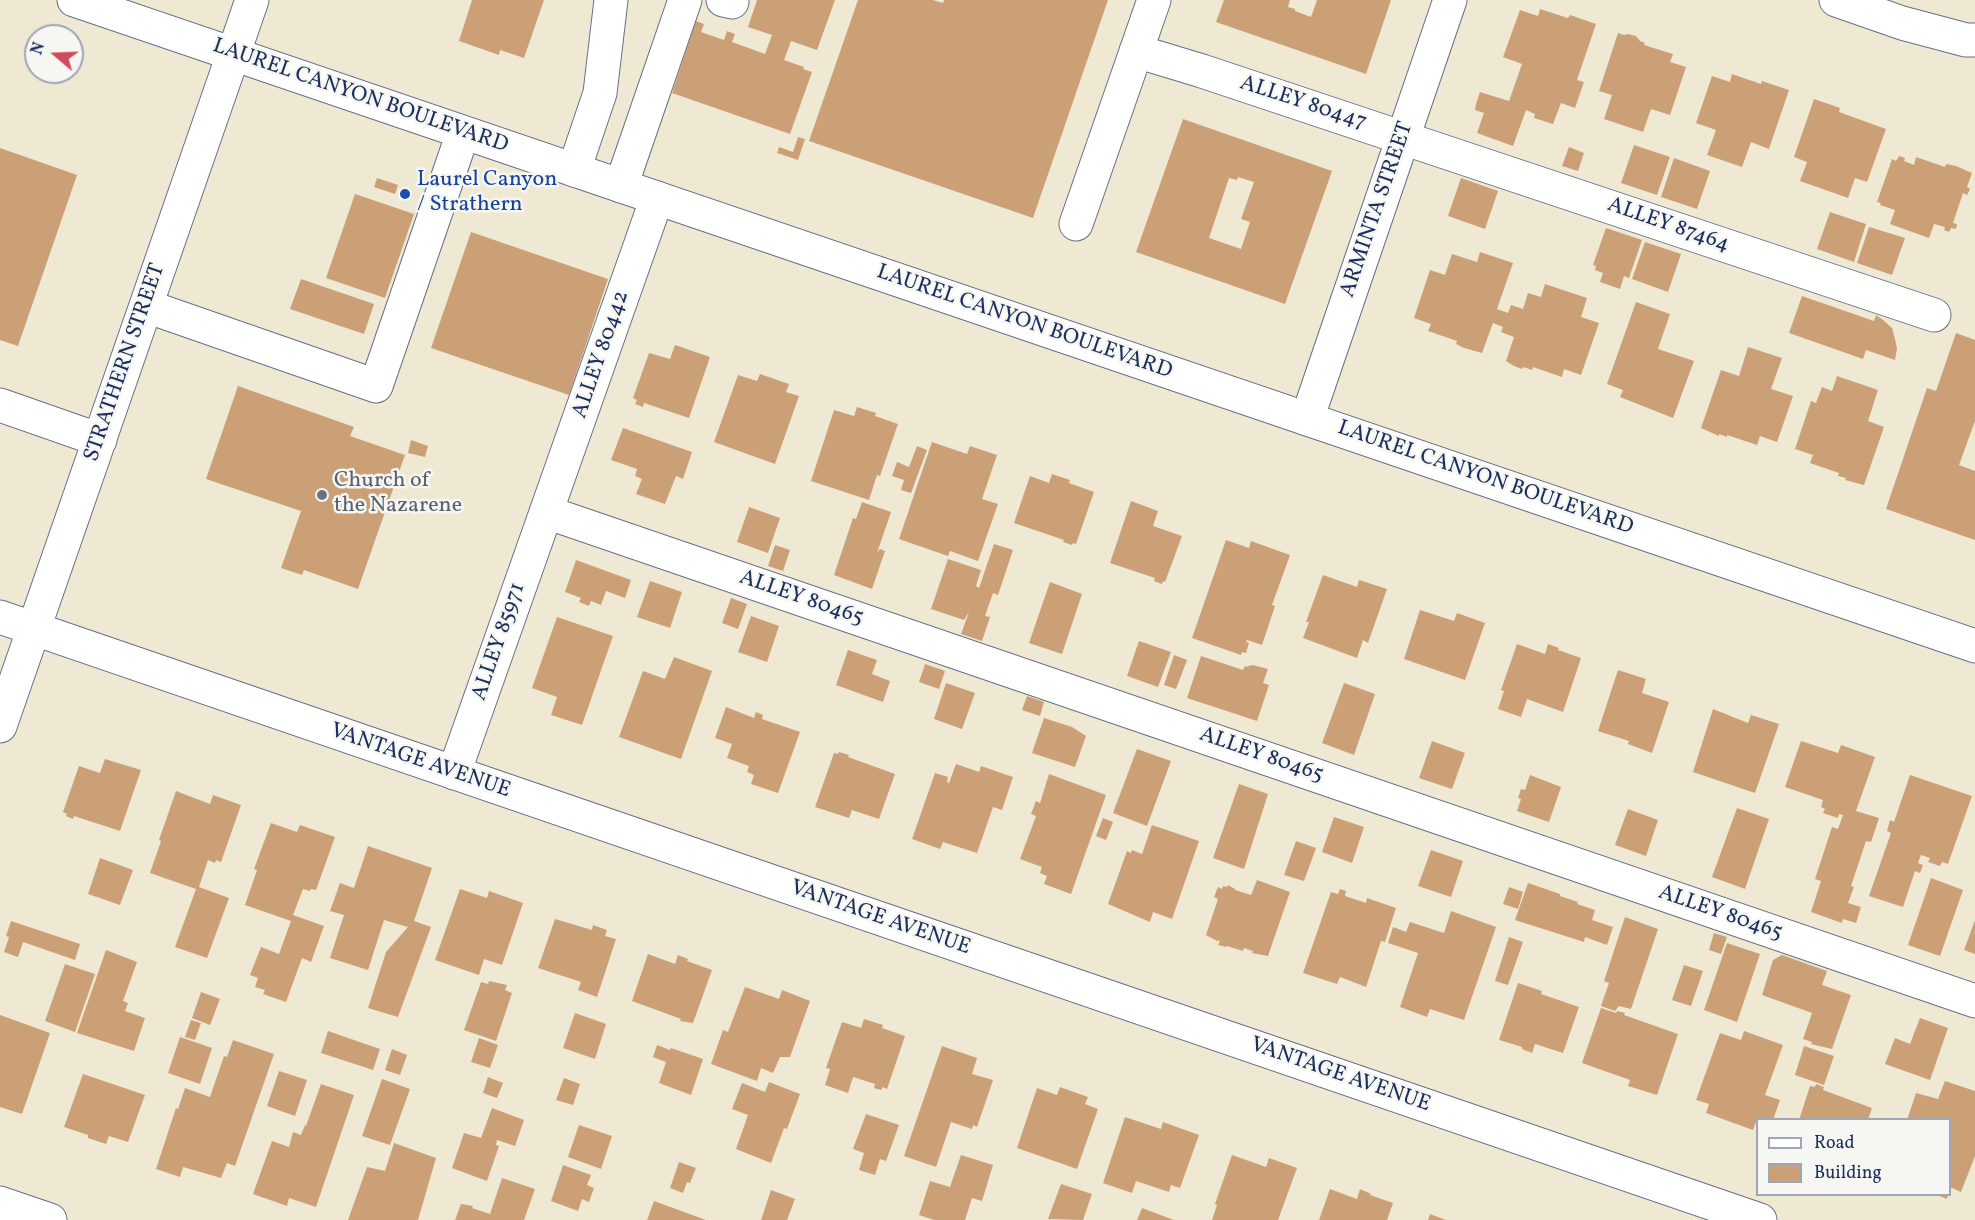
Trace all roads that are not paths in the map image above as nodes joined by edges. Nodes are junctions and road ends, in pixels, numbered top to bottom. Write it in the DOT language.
graph roads {
  1 [pos="74,0"];
  2 [pos="252,0"];
  3 [pos="611,0"];
  4 [pos="685,0"];
  5 [pos="723,0"];
  6 [pos="732,0"];
  7 [pos="1154,0"];
  8 [pos="1450,0"];
  9 [pos="1836,0"];
  10 [pos="1975,40"];
  11 [pos="1136,51"];
  12 [pos="233,55"];
  13 [pos="464,133"];
  14 [pos="1403,138"];
  15 [pos="574,170"];
  16 [pos="621,186"];
  17 [pos="657,198"];
  18 [pos="1076,224"];
  19 [pos="146,306"];
  20 [pos="1934,315"];
  21 [pos="0,405"];
  22 [pos="1307,419"];
  23 [pos="100,440"];
  24 [pos="546,512"];
  25 [pos="0,617"];
  26 [pos="34,629"];
  27 [pos="1975,646"];
  28 [pos="0,726"];
  29 [pos="454,773"];
  30 [pos="1975,1001"];
  31 [pos="0,1203"];
  32 [pos="51,1220"];
  33 [pos="1760,1220"];
  1 -- 12 [label="street, LAUREL CANYON BOULEVARD"];
  2 -- 12 [label="street, STRATHERN STREET"];
  3 -- 15 [label="street"];
  4 -- 16 [label="street"];
  5 -- 6 [label="street"];
  7 -- 11 [label="street"];
  8 -- 14 [label="street, ARMINTA STREET"];
  9 -- 10 [label="street"];
  11 -- 14 [label="street, ALLEY 80447"];
  11 -- 18 [label="street"];
  12 -- 13 [label="street, LAUREL CANYON BOULEVARD"];
  12 -- 19 [label="street, STRATHERN STREET"];
  13 -- 15 [label="street, LAUREL CANYON BOULEVARD"];
  13 -- 19 [label="street"];
  14 -- 20 [label="street, ALLEY 87464"];
  14 -- 22 [label="street, ARMINTA STREET"];
  15 -- 16 [label="street, LAUREL CANYON BOULEVARD"];
  16 -- 17 [label="street, LAUREL CANYON BOULEVARD"];
  17 -- 22 [label="street, LAUREL CANYON BOULEVARD"];
  17 -- 24 [label="street, ALLEY 80442"];
  19 -- 23 [label="street, STRATHERN STREET"];
  21 -- 23 [label="street"];
  22 -- 27 [label="street, LAUREL CANYON BOULEVARD"];
  23 -- 26 [label="street, STRATHERN STREET"];
  24 -- 29 [label="street, ALLEY 85971"];
  24 -- 30 [label="street, ALLEY 80465"];
  25 -- 26 [label="street, VANTAGE AVENUE"];
  26 -- 28 [label="street, STRATHERN STREET"];
  26 -- 29 [label="street, VANTAGE AVENUE"];
  29 -- 33 [label="street, VANTAGE AVENUE"];
  31 -- 32 [label="street"];
}
